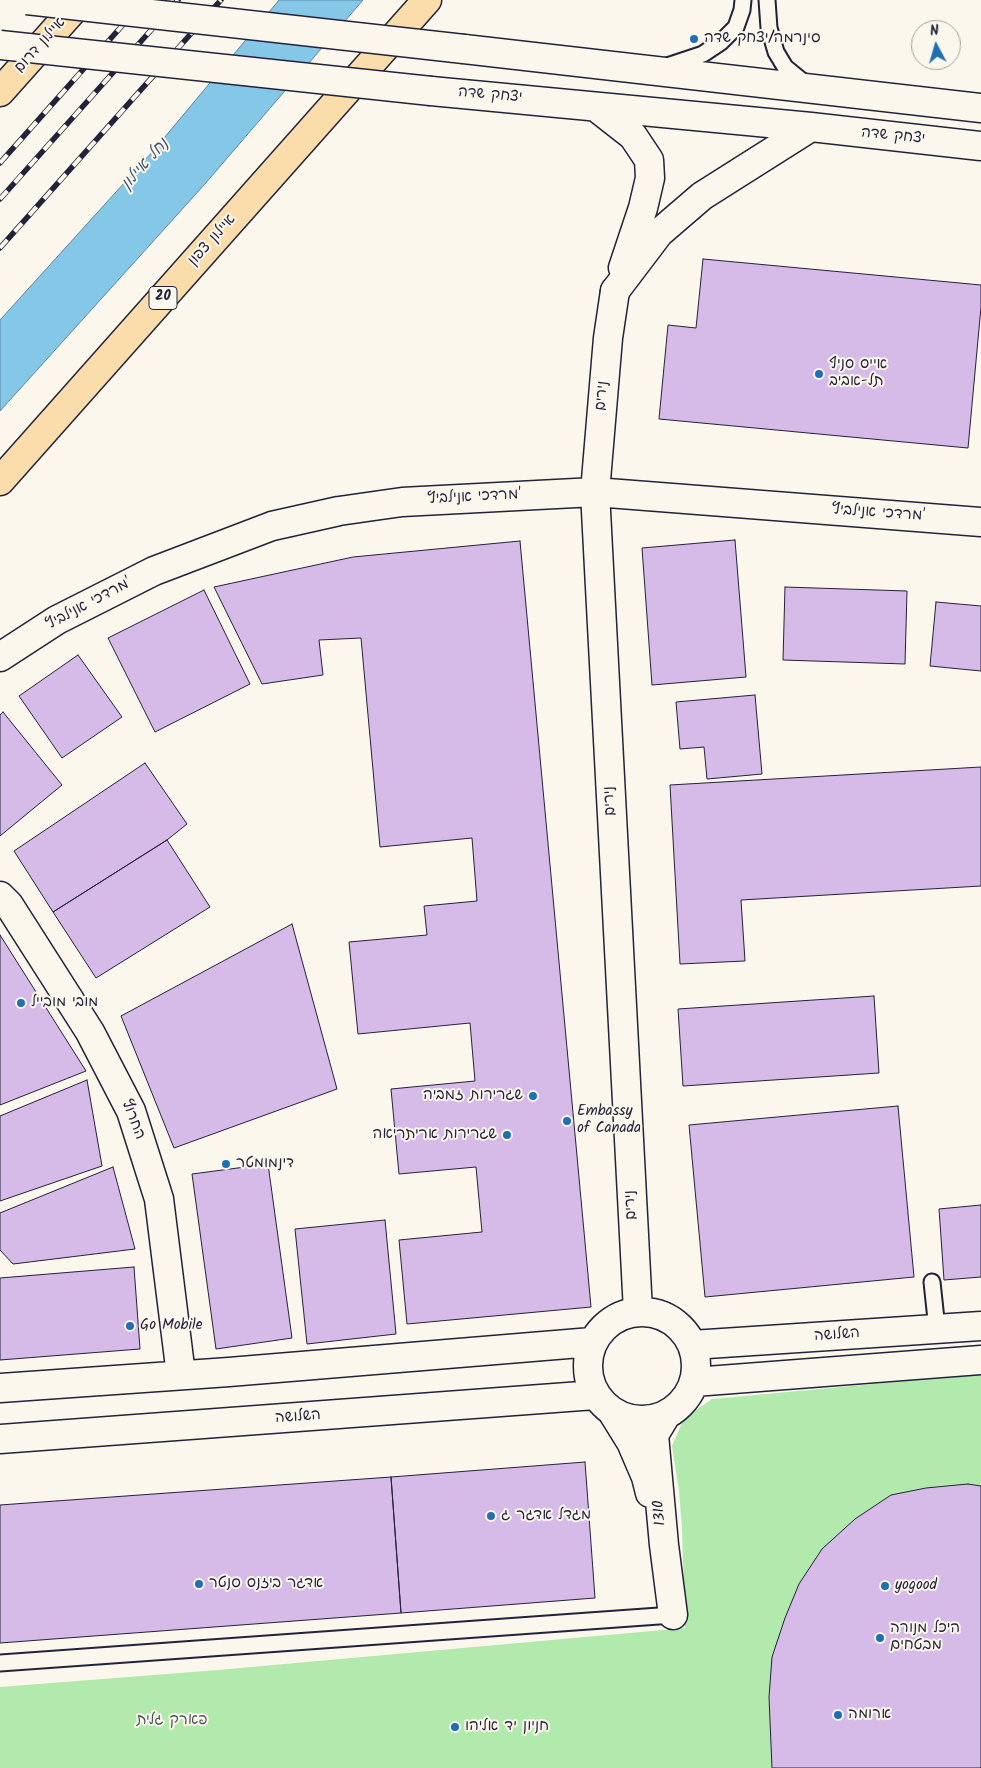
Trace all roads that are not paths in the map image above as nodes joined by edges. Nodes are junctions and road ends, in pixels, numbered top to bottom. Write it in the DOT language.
graph roads {
  1 [pos="27,0"];
  2 [pos="82,0"];
  3 [pos="427,0"];
  4 [pos="743,0"];
  5 [pos="767,0"];
  6 [pos="0,45"];
  7 [pos="638,69"];
  8 [pos="813,89"];
  9 [pos="0,92"];
  10 [pos="596,107"];
  11 [pos="981,108"];
  12 [pos="811,127"];
  13 [pos="949,143"];
  14 [pos="981,146"];
  15 [pos="981,150"];
  16 [pos="615,291"];
  17 [pos="0,481"];
  18 [pos="595,492"];
  19 [pos="981,522"];
  20 [pos="0,657"];
  21 [pos="0,896"];
  22 [pos="932,1282"];
  23 [pos="638,1311"];
  24 [pos="981,1326"];
  25 [pos="936,1329"];
  26 [pos="592,1342"];
  27 [pos="692,1345"];
  28 [pos="981,1360"];
  29 [pos="181,1375"];
  30 [pos="694,1382"];
  31 [pos="0,1388"];
  32 [pos="604,1404"];
  33 [pos="666,1415"];
  34 [pos="0,1439"];
  35 [pos="664,1545"];
  36 [pos="673,1614"];
  37 [pos="0,1663"];
  1 -- 7 [label="street, bridge"];
  2 -- 9 [label="highway, איילון דרום"];
  3 -- 17 [label="highway, איילון צפון / 20"];
  4 -- 7 [label="lane"];
  5 -- 8 [label="lane"];
  6 -- 10 [label="street, יצחק שדה, bridge"];
  7 -- 8 [label="street"];
  8 -- 11 [label="street"];
  10 -- 12 [label="street, יצחק שדה"];
  10 -- 16 [label="street, נירים"];
  12 -- 13 [label="street, יצחק שדה"];
  12 -- 16 [label="street"];
  13 -- 14 [label="street, יצחק שדה"];
  13 -- 15 [label="street"];
  16 -- 18 [label="street, נירים"];
  18 -- 19 [label="street, מרדכי אנילביץ'"];
  18 -- 20 [label="street, מרדכי אנילביץ'"];
  18 -- 23 [label="street, נירים"];
  21 -- 29 [label="street, החרוץ"];
  22 -- 25 [label="lane"];
  23 -- 26 [label="street"];
  23 -- 27 [label="street"];
  24 -- 25 [label="street, השלושה"];
  25 -- 27 [label="street, השלושה"];
  26 -- 29 [label="street"];
  26 -- 32 [label="street"];
  27 -- 30 [label="street"];
  28 -- 30 [label="street"];
  29 -- 31 [label="street"];
  30 -- 33 [label="street"];
  32 -- 33 [label="street"];
  32 -- 34 [label="street, השלושה"];
  32 -- 35 [label="street"];
  33 -- 35 [label="street, 1310"];
  35 -- 36 [label="street, 1310"];
  36 -- 37 [label="lane"];
}
